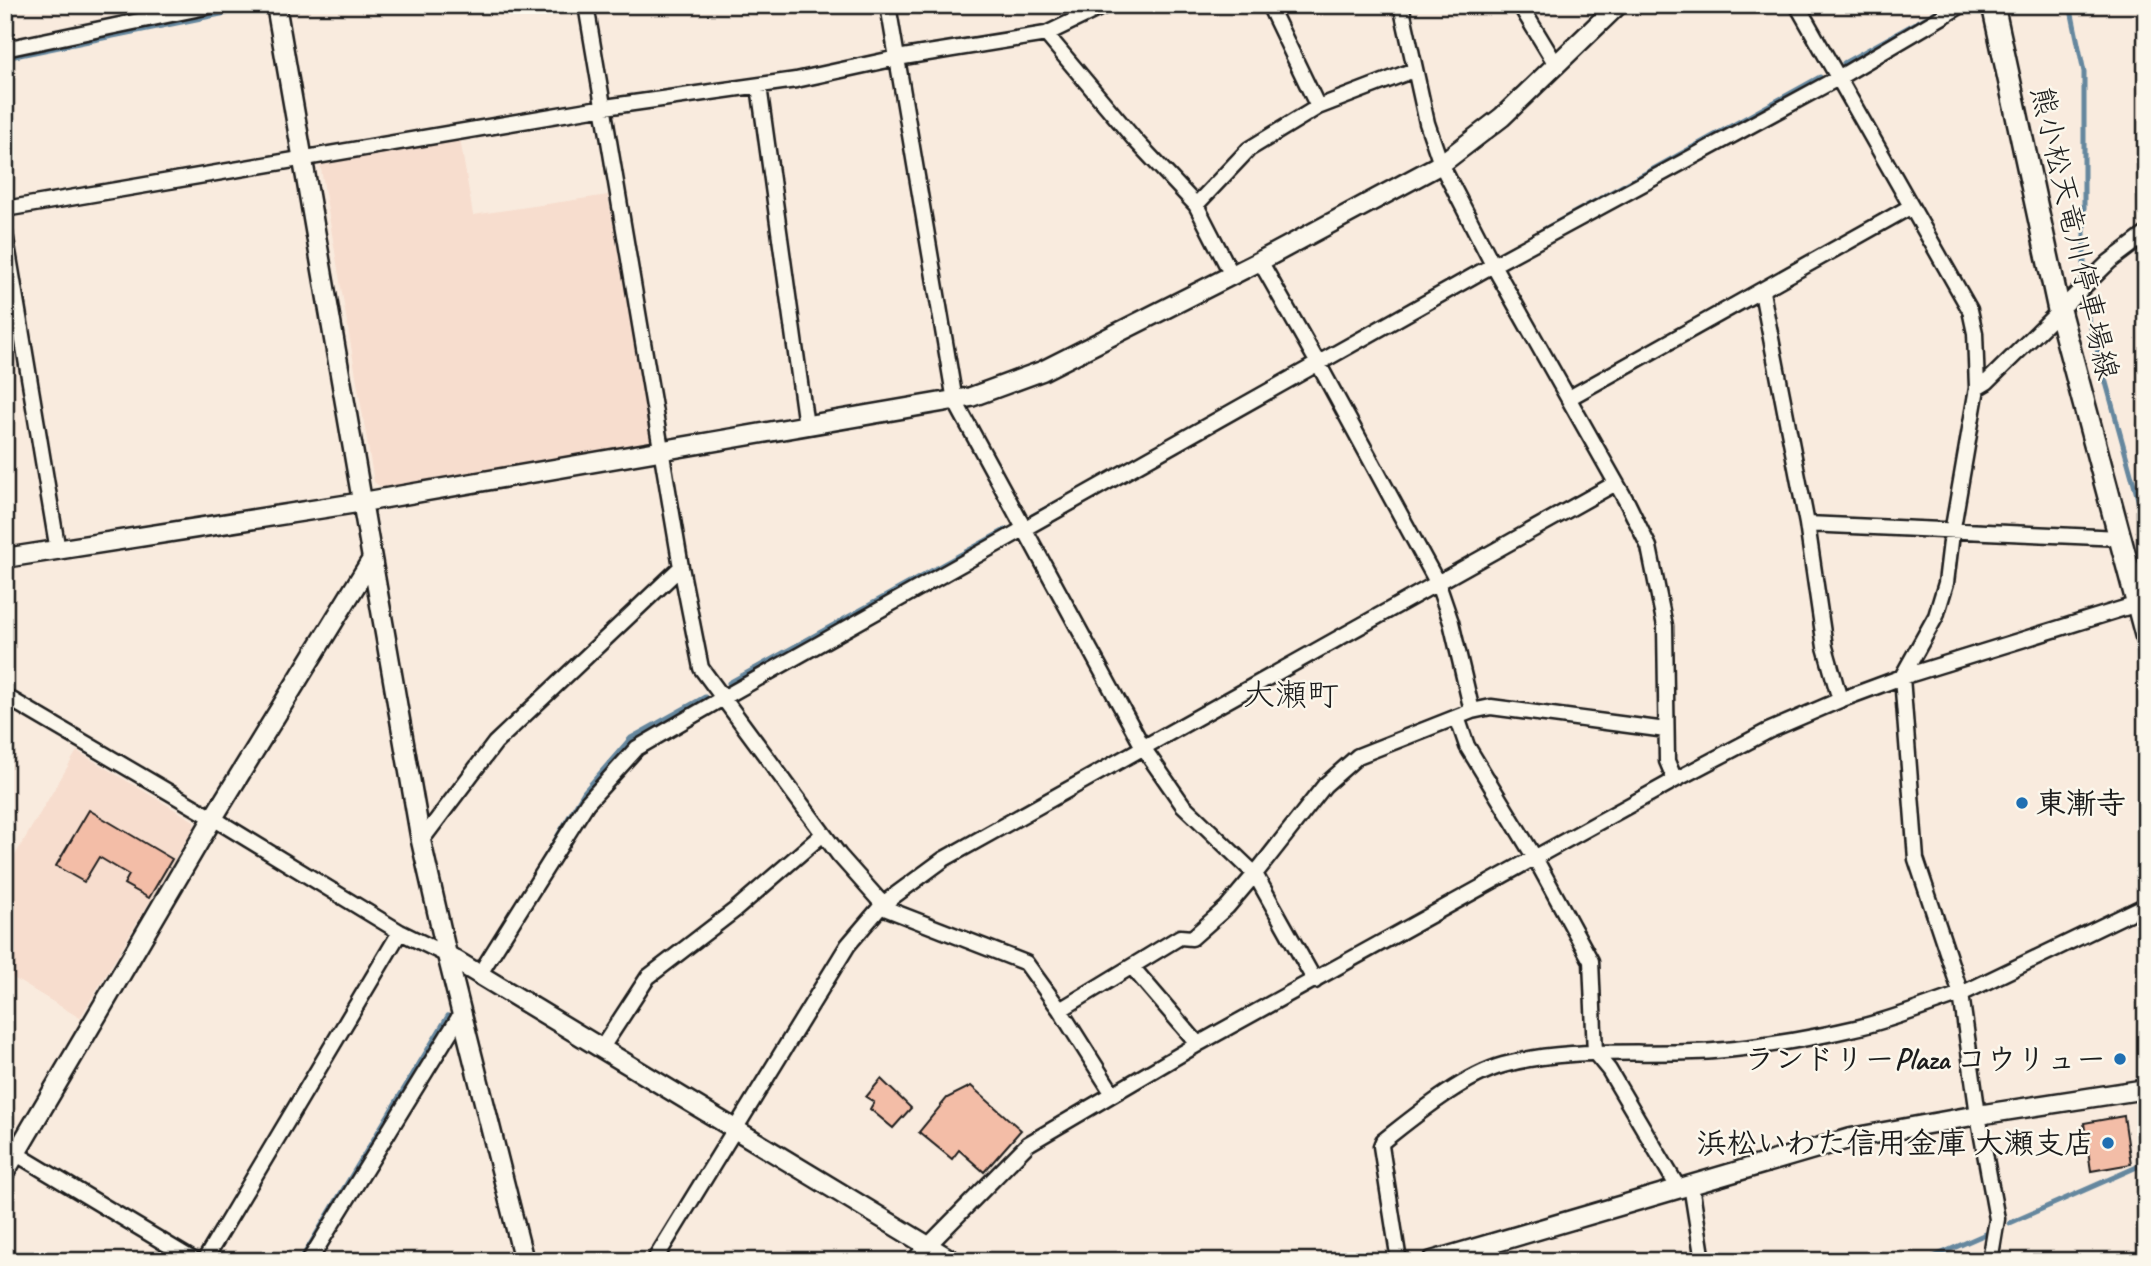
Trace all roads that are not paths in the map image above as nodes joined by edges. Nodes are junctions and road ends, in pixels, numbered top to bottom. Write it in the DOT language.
graph roads {
  1 [pos="215,5"];
  2 [pos="276,5"];
  3 [pos="586,5"];
  4 [pos="888,5"];
  5 [pos="1106,5"];
  6 [pos="1269,5"];
  7 [pos="1401,5"];
  8 [pos="1520,5"];
  9 [pos="1618,5"];
  10 [pos="1797,5"];
  11 [pos="1962,5"];
  12 [pos="1993,5"];
  13 [pos="1046,34"];
  14 [pos="5,49"];
  15 [pos="897,58"];
  16 [pos="1557,66"];
  17 [pos="1413,70"];
  18 [pos="1838,78"];
  19 [pos="759,86"];
  20 [pos="605,107"];
  21 [pos="1318,107"];
  22 [pos="304,158"];
  23 [pos="1441,164"];
  24 [pos="1196,205"];
  25 [pos="1910,207"];
  26 [pos="5,209"];
  27 [pos="5,233"];
  28 [pos="2146,234"];
  29 [pos="1260,261"];
  30 [pos="1493,265"];
  31 [pos="1232,275"];
  32 [pos="1762,292"];
  33 [pos="2059,310"];
  34 [pos="1319,365"];
  35 [pos="1977,388"];
  36 [pos="1569,398"];
  37 [pos="955,401"];
  38 [pos="806,426"];
  39 [pos="662,451"];
  40 [pos="1616,483"];
  41 [pos="363,502"];
  42 [pos="1807,524"];
  43 [pos="1023,529"];
  44 [pos="1952,533"];
  45 [pos="2121,538"];
  46 [pos="58,551"];
  47 [pos="5,558"];
  48 [pos="372,559"];
  49 [pos="681,567"];
  50 [pos="1438,584"];
  51 [pos="2142,603"];
  52 [pos="2146,635"];
  53 [pos="1902,677"];
  54 [pos="5,696"];
  55 [pos="723,698"];
  56 [pos="1840,700"];
  57 [pos="1472,711"];
  58 [pos="1457,717"];
  59 [pos="1666,730"];
  60 [pos="1144,749"];
  61 [pos="1675,780"];
  62 [pos="213,818"];
  63 [pos="824,834"];
  64 [pos="421,841"];
  65 [pos="1535,858"];
  66 [pos="1255,874"];
  67 [pos="883,904"];
  68 [pos="2146,905"];
  69 [pos="400,932"];
  70 [pos="447,955"];
  71 [pos="1132,967"];
  72 [pos="479,975"];
  73 [pos="1315,981"];
  74 [pos="1961,994"];
  75 [pos="1060,1010"];
  76 [pos="461,1014"];
  77 [pos="1198,1044"];
  78 [pos="601,1049"];
  79 [pos="1595,1053"];
  80 [pos="2146,1089"];
  81 [pos="1113,1094"];
  82 [pos="1978,1115"];
  83 [pos="733,1129"];
  84 [pos="10,1150"];
  85 [pos="5,1172"];
  86 [pos="1685,1187"];
  87 [pos="927,1246"];
  88 [pos="195,1261"];
  89 [pos="204,1261"];
  90 [pos="309,1261"];
  91 [pos="524,1261"];
  92 [pos="654,1261"];
  93 [pos="913,1261"];
  94 [pos="953,1261"];
  95 [pos="1399,1261"];
  96 [pos="1432,1261"];
  97 [pos="1703,1261"];
  98 [pos="1990,1261"];
  1 -- 14 [label="street"];
  2 -- 22 [label="street"];
  3 -- 20 [label="street"];
  4 -- 15 [label="street"];
  5 -- 13 [label="street"];
  6 -- 21 [label="street"];
  7 -- 17 [label="street"];
  8 -- 16 [label="street"];
  9 -- 16 [label="street"];
  10 -- 18 [label="street"];
  11 -- 18 [label="street"];
  12 -- 33 [label="main road, 熊小松天竜川停車場線"];
  13 -- 15 [label="street"];
  13 -- 24 [label="street"];
  15 -- 19 [label="street"];
  15 -- 37 [label="street"];
  16 -- 23 [label="street"];
  17 -- 21 [label="street"];
  17 -- 23 [label="street"];
  18 -- 25 [label="street"];
  18 -- 30 [label="street"];
  19 -- 20 [label="street"];
  19 -- 38 [label="street"];
  20 -- 22 [label="street"];
  20 -- 39 [label="street"];
  21 -- 24 [label="street"];
  22 -- 26 [label="street"];
  22 -- 41 [label="street"];
  23 -- 29 [label="street"];
  23 -- 30 [label="street"];
  24 -- 31 [label="street"];
  25 -- 32 [label="street"];
  25 -- 35 [label="street"];
  27 -- 46 [label="street"];
  28 -- 33 [label="street"];
  29 -- 31 [label="street"];
  29 -- 34 [label="street"];
  30 -- 34 [label="street"];
  30 -- 36 [label="street"];
  31 -- 37 [label="street"];
  32 -- 36 [label="street"];
  32 -- 42 [label="street"];
  33 -- 35 [label="street"];
  33 -- 45 [label="main road, 熊小松天竜川停車場線"];
  34 -- 43 [label="street"];
  34 -- 50 [label="street"];
  35 -- 44 [label="street"];
  36 -- 40 [label="street"];
  37 -- 38 [label="street"];
  37 -- 43 [label="street"];
  38 -- 39 [label="street"];
  39 -- 41 [label="street"];
  39 -- 49 [label="street"];
  40 -- 50 [label="street"];
  40 -- 59 [label="street"];
  41 -- 46 [label="street"];
  41 -- 48 [label="street"];
  42 -- 44 [label="street"];
  42 -- 56 [label="street"];
  43 -- 55 [label="street"];
  43 -- 60 [label="street"];
  44 -- 45 [label="street"];
  44 -- 53 [label="street"];
  45 -- 51 [label="main road, 熊小松天竜川停車場線"];
  46 -- 47 [label="street"];
  48 -- 62 [label="street"];
  48 -- 64 [label="street"];
  49 -- 55 [label="street"];
  49 -- 64 [label="street"];
  50 -- 57 [label="street"];
  50 -- 60 [label="street"];
  51 -- 52 [label="main road, 熊小松天竜川停車場線"];
  51 -- 53 [label="street"];
  53 -- 56 [label="street"];
  53 -- 74 [label="street"];
  54 -- 62 [label="street"];
  55 -- 63 [label="street"];
  55 -- 72 [label="street"];
  56 -- 61 [label="street"];
  57 -- 58 [label="street"];
  57 -- 59 [label="street"];
  58 -- 65 [label="street"];
  58 -- 66 [label="street"];
  59 -- 61 [label="street"];
  60 -- 66 [label="street"];
  60 -- 67 [label="street"];
  61 -- 65 [label="street"];
  62 -- 69 [label="street"];
  62 -- 84 [label="street"];
  63 -- 67 [label="street"];
  63 -- 78 [label="street"];
  64 -- 70 [label="street"];
  65 -- 73 [label="street"];
  65 -- 79 [label="street"];
  66 -- 71 [label="street"];
  66 -- 73 [label="street"];
  67 -- 75 [label="street"];
  67 -- 83 [label="street"];
  68 -- 74 [label="street"];
  69 -- 70 [label="street"];
  69 -- 89 [label="street"];
  70 -- 72 [label="street"];
  70 -- 76 [label="street"];
  71 -- 75 [label="street"];
  71 -- 77 [label="street"];
  72 -- 78 [label="street"];
  73 -- 77 [label="street"];
  74 -- 79 [label="street"];
  74 -- 82 [label="street"];
  75 -- 81 [label="street"];
  76 -- 90 [label="street"];
  76 -- 91 [label="street"];
  77 -- 81 [label="street"];
  78 -- 83 [label="street"];
  79 -- 86 [label="street"];
  79 -- 95 [label="street"];
  80 -- 82 [label="street"];
  81 -- 87 [label="street"];
  82 -- 86 [label="street"];
  82 -- 98 [label="street"];
  83 -- 87 [label="street"];
  83 -- 92 [label="street"];
  84 -- 85 [label="street"];
  84 -- 88 [label="street"];
  86 -- 96 [label="street"];
  86 -- 97 [label="street"];
  87 -- 93 [label="street"];
  87 -- 94 [label="street"];
}
